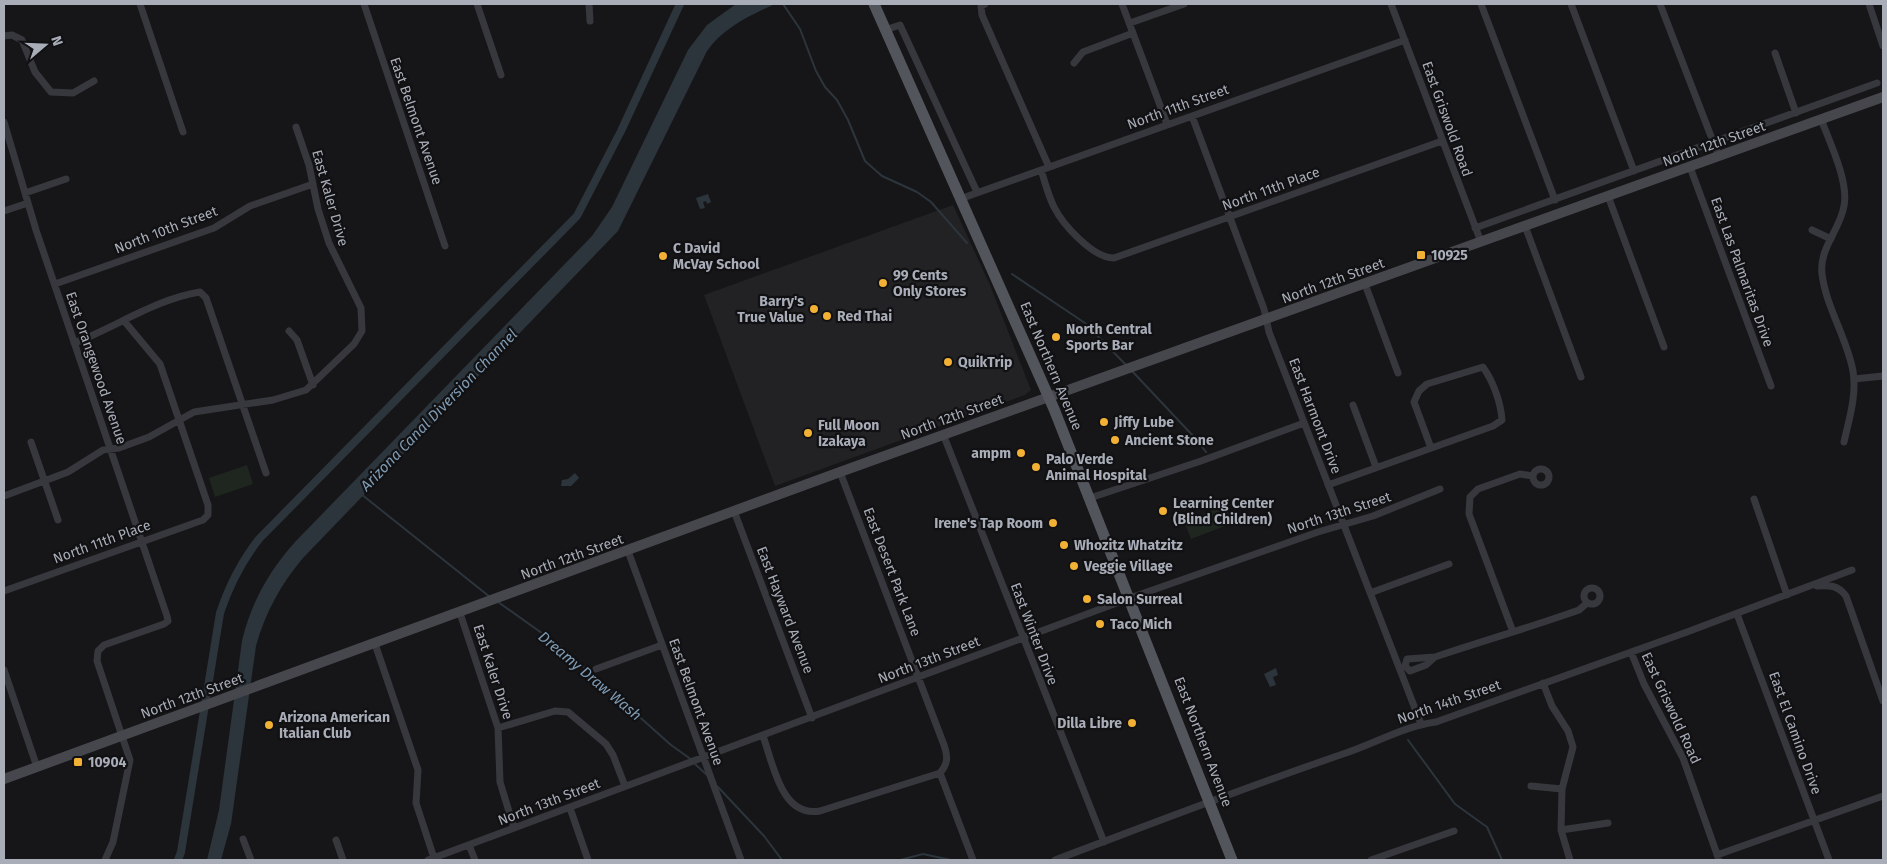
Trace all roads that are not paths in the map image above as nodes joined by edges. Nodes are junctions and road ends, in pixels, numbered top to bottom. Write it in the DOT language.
graph roads {
  1 [pos="140,4"];
  2 [pos="364,4"];
  3 [pos="477,4"];
  4 [pos="589,4"];
  5 [pos="874,4"];
  6 [pos="1122,4"];
  7 [pos="1184,4"];
  8 [pos="1391,4"];
  9 [pos="1481,4"];
  10 [pos="1571,4"];
  11 [pos="1660,4"];
  12 [pos="1869,4"];
  13 [pos="983,5"];
  14 [pos="590,21"];
  15 [pos="1130,23"];
  16 [pos="885,30"];
  17 [pos="1133,33"];
  18 [pos="4,36"];
  19 [pos="1404,40"];
  20 [pos="1883,46"];
  21 [pos="1774,53"];
  22 [pos="1074,62"];
  23 [pos="501,75"];
  24 [pos="94,81"];
  25 [pos="1877,83"];
  26 [pos="1883,96"];
  27 [pos="1796,113"];
  28 [pos="1192,116"];
  29 [pos="1821,119"];
  30 [pos="4,122"];
  31 [pos="1168,124"];
  32 [pos="296,127"];
  33 [pos="184,132"];
  34 [pos="1442,141"];
  35 [pos="1714,143"];
  36 [pos="1719,156"];
  37 [pos="1049,167"];
  38 [pos="1690,167"];
  39 [pos="1041,170"];
  40 [pos="1634,171"];
  41 [pos="66,179"];
  42 [pos="313,184"];
  43 [pos="977,192"];
  44 [pos="24,194"];
  45 [pos="1608,196"];
  46 [pos="960,199"];
  47 [pos="1555,200"];
  48 [pos="28,203"];
  49 [pos="4,211"];
  50 [pos="1230,217"];
  51 [pos="1525,226"];
  52 [pos="1475,228"];
  53 [pos="1812,230"];
  54 [pos="1831,239"];
  55 [pos="1481,242"];
  56 [pos="445,246"];
  57 [pos="55,284"];
  58 [pos="1364,284"];
  59 [pos="1266,320"];
  60 [pos="125,322"];
  61 [pos="289,331"];
  62 [pos="74,342"];
  63 [pos="1664,347"];
  64 [pos="1398,373"];
  65 [pos="1883,376"];
  66 [pos="1580,377"];
  67 [pos="1854,379"];
  68 [pos="313,385"];
  69 [pos="1771,386"];
  70 [pos="1049,397"];
  71 [pos="1353,405"];
  72 [pos="243,406"];
  73 [pos="179,420"];
  74 [pos="1304,423"];
  75 [pos="943,434"];
  76 [pos="31,442"];
  77 [pos="1844,442"];
  78 [pos="1431,448"];
  79 [pos="111,449"];
  80 [pos="1376,467"];
  81 [pos="840,472"];
  82 [pos="266,473"];
  83 [pos="1532,476"];
  84 [pos="44,480"];
  85 [pos="1328,485"];
  86 [pos="1440,489"];
  87 [pos="4,496"];
  88 [pos="1090,498"];
  89 [pos="1754,499"];
  90 [pos="734,511"];
  91 [pos="58,520"];
  92 [pos="1343,524"];
  93 [pos="141,541"];
  94 [pos="628,552"];
  95 [pos="1449,564"];
  96 [pos="1852,570"];
  97 [pos="1804,588"];
  98 [pos="4,591"];
  99 [pos="1370,593"];
  100 [pos="1787,595"];
  101 [pos="1130,598"];
  102 [pos="1586,603"];
  103 [pos="460,613"];
  104 [pos="1737,614"];
  105 [pos="1513,632"];
  106 [pos="1022,638"];
  107 [pos="375,644"];
  108 [pos="662,645"];
  109 [pos="1631,652"];
  110 [pos="1402,667"];
  111 [pos="596,669"];
  112 [pos="4,670"];
  113 [pos="919,678"];
  114 [pos="1542,682"];
  115 [pos="1883,701"];
  116 [pos="812,718"];
  117 [pos="1421,724"];
  118 [pos="498,728"];
  119 [pos="122,736"];
  120 [pos="763,736"];
  121 [pos="704,757"];
  122 [pos="37,767"];
  123 [pos="943,770"];
  124 [pos="4,779"];
  125 [pos="625,786"];
  126 [pos="1531,786"];
  127 [pos="1562,789"];
  128 [pos="1883,796"];
  129 [pos="1210,801"];
  130 [pos="570,808"];
  131 [pos="1814,820"];
  132 [pos="1608,823"];
  133 [pos="514,828"];
  134 [pos="1561,830"];
  135 [pos="1454,831"];
  136 [pos="243,839"];
  137 [pos="336,840"];
  138 [pos="1104,842"];
  139 [pos="469,845"];
  140 [pos="1718,858"];
  141 [pos="431,859"];
  142 [pos="105,860"];
  143 [pos="250,860"];
  144 [pos="343,860"];
  145 [pos="475,860"];
  146 [pos="588,860"];
  147 [pos="741,860"];
  148 [pos="973,860"];
  149 [pos="1055,860"];
  150 [pos="1232,860"];
  151 [pos="1371,860"];
  152 [pos="1570,860"];
  153 [pos="1829,860"];
  1 -- 33 [label="street"];
  2 -- 56 [label="street, East Belmont Avenue"];
  3 -- 23 [label="street"];
  4 -- 14 [label="street"];
  5 -- 16 [label="main road, East Northern Avenue"];
  6 -- 15 [label="street"];
  7 -- 15 [label="street"];
  8 -- 19 [label="street, East Griswold Road"];
  9 -- 47 [label="street"];
  10 -- 40 [label="street"];
  11 -- 35 [label="street"];
  12 -- 20 [label="street"];
  13 -- 37 [label="street"];
  15 -- 17 [label="street"];
  16 -- 43 [label="street"];
  16 -- 46 [label="main road, East Northern Avenue"];
  17 -- 22 [label="street"];
  17 -- 31 [label="street"];
  18 -- 24 [label="street"];
  19 -- 28 [label="street, North 11th Street"];
  19 -- 34 [label="street, East Griswold Road"];
  21 -- 27 [label="street"];
  25 -- 27 [label="street, North 12th Street"];
  26 -- 29 [label="street, North 12th Street"];
  27 -- 35 [label="street, North 12th Street"];
  28 -- 31 [label="street, North 11th Street"];
  28 -- 50 [label="street, East Harmont Drive"];
  29 -- 36 [label="street, North 12th Street"];
  29 -- 54 [label="street"];
  30 -- 44 [label="street, East Orangewood Avenue"];
  31 -- 37 [label="street, North 11th Street"];
  32 -- 42 [label="street, East Kaler Drive"];
  34 -- 50 [label="street, North 11th Place"];
  34 -- 52 [label="street, East Griswold Road"];
  35 -- 36 [label="street"];
  35 -- 40 [label="street, North 12th Street"];
  36 -- 38 [label="street, North 12th Street"];
  37 -- 39 [label="street, North 11th Street"];
  38 -- 45 [label="street, North 12th Street"];
  38 -- 69 [label="street, East Las Palmaritas Drive"];
  39 -- 43 [label="street, North 11th Street"];
  39 -- 50 [label="street, North 11th Place"];
  40 -- 47 [label="street, North 12th Street"];
  41 -- 44 [label="street"];
  42 -- 57 [label="street, North 10th Street"];
  42 -- 68 [label="street, East Kaler Drive"];
  43 -- 46 [label="street, North 11th Street"];
  44 -- 48 [label="street, East Orangewood Avenue"];
  45 -- 51 [label="street, North 12th Street"];
  45 -- 63 [label="street"];
  46 -- 70 [label="main road, East Northern Avenue"];
  47 -- 52 [label="street, North 12th Street"];
  48 -- 49 [label="street"];
  48 -- 57 [label="street, East Orangewood Avenue"];
  50 -- 59 [label="street, East Harmont Drive"];
  51 -- 55 [label="street, North 12th Street"];
  51 -- 66 [label="street"];
  52 -- 55 [label="street, East Griswold Road"];
  53 -- 54 [label="street"];
  54 -- 67 [label="street"];
  55 -- 58 [label="street, North 12th Street"];
  57 -- 62 [label="street, East Orangewood Avenue"];
  58 -- 59 [label="street, North 12th Street"];
  58 -- 64 [label="street"];
  59 -- 70 [label="street, North 12th Street"];
  59 -- 74 [label="street, East Harmont Drive"];
  60 -- 62 [label="street"];
  60 -- 72 [label="street"];
  60 -- 73 [label="street"];
  61 -- 68 [label="street"];
  62 -- 79 [label="street, East Orangewood Avenue"];
  65 -- 67 [label="street"];
  67 -- 77 [label="street"];
  68 -- 72 [label="street"];
  70 -- 75 [label="street, North 12th Street"];
  70 -- 88 [label="main road, East Northern Avenue"];
  71 -- 80 [label="street"];
  72 -- 73 [label="street"];
  72 -- 82 [label="street"];
  73 -- 79 [label="street"];
  73 -- 93 [label="street, North 11th Place"];
  74 -- 85 [label="street, East Harmont Drive"];
  74 -- 88 [label="street"];
  75 -- 81 [label="street, North 12th Street"];
  75 -- 106 [label="street, East Winter Drive"];
  76 -- 84 [label="street"];
  78 -- 78 [label="street"];
  78 -- 80 [label="street"];
  79 -- 84 [label="street"];
  79 -- 93 [label="street, East Orangewood Avenue"];
  80 -- 85 [label="street"];
  81 -- 90 [label="street, North 12th Street"];
  81 -- 113 [label="street, East Desert Park Lane"];
  83 -- 105 [label="street"];
  84 -- 87 [label="street"];
  84 -- 91 [label="street"];
  85 -- 92 [label="street, East Harmont Drive"];
  86 -- 92 [label="street, North 13th Street"];
  88 -- 101 [label="main road, East Northern Avenue"];
  89 -- 100 [label="street"];
  90 -- 94 [label="street, North 12th Street"];
  90 -- 116 [label="street, East Hayward Avenue"];
  92 -- 99 [label="street, East Harmont Drive"];
  92 -- 101 [label="street, North 13th Street"];
  93 -- 98 [label="street, North 11th Place"];
  93 -- 119 [label="street, East Orangewood Avenue"];
  94 -- 103 [label="street, North 12th Street"];
  94 -- 108 [label="street, East Belmont Avenue"];
  95 -- 99 [label="street"];
  96 -- 97 [label="street, North 14th Street"];
  97 -- 100 [label="street, North 14th Street"];
  97 -- 115 [label="street"];
  99 -- 110 [label="street, East Harmont Drive"];
  100 -- 104 [label="street, North 14th Street"];
  101 -- 106 [label="street, North 13th Street"];
  101 -- 129 [label="main road, East Northern Avenue"];
  102 -- 105 [label="street"];
  103 -- 107 [label="street, North 12th Street"];
  103 -- 118 [label="street, East Kaler Drive"];
  104 -- 109 [label="street, North 14th Street"];
  104 -- 131 [label="street, East El Camino Drive"];
  105 -- 110 [label="street"];
  106 -- 113 [label="street, North 13th Street"];
  106 -- 138 [label="street, East Winter Drive"];
  107 -- 119 [label="street, North 12th Street"];
  107 -- 141 [label="street"];
  108 -- 111 [label="street"];
  108 -- 121 [label="street, East Belmont Avenue"];
  109 -- 114 [label="street, North 14th Street"];
  109 -- 140 [label="street, East Griswold Road"];
  110 -- 117 [label="street, East Harmont Drive"];
  112 -- 122 [label="street"];
  113 -- 116 [label="street, North 13th Street"];
  113 -- 123 [label="street, East Desert Park Lane"];
  114 -- 117 [label="street, North 14th Street"];
  114 -- 127 [label="street"];
  116 -- 120 [label="street, North 13th Street"];
  117 -- 129 [label="street, North 14th Street"];
  118 -- 125 [label="street"];
  118 -- 133 [label="street, East Kaler Drive"];
  119 -- 122 [label="street, North 12th Street"];
  119 -- 142 [label="street"];
  120 -- 121 [label="street, North 13th Street"];
  120 -- 123 [label="street"];
  121 -- 125 [label="street, North 13th Street"];
  121 -- 147 [label="street, East Belmont Avenue"];
  122 -- 124 [label="street, North 12th Street"];
  123 -- 148 [label="street, East Desert Park Lane"];
  125 -- 130 [label="street, North 13th Street"];
  126 -- 127 [label="street"];
  127 -- 134 [label="street"];
  128 -- 131 [label="street"];
  129 -- 138 [label="street, North 14th Street"];
  129 -- 150 [label="main road, East Northern Avenue"];
  130 -- 133 [label="street, North 13th Street"];
  130 -- 146 [label="street"];
  131 -- 140 [label="street"];
  131 -- 153 [label="street, East El Camino Drive"];
  132 -- 134 [label="street"];
  133 -- 139 [label="street, North 13th Street"];
  134 -- 152 [label="street"];
  135 -- 151 [label="street"];
  136 -- 143 [label="street"];
  137 -- 144 [label="street"];
  138 -- 149 [label="street, North 14th Street"];
  139 -- 141 [label="street, North 13th Street"];
  139 -- 145 [label="street"];
}
